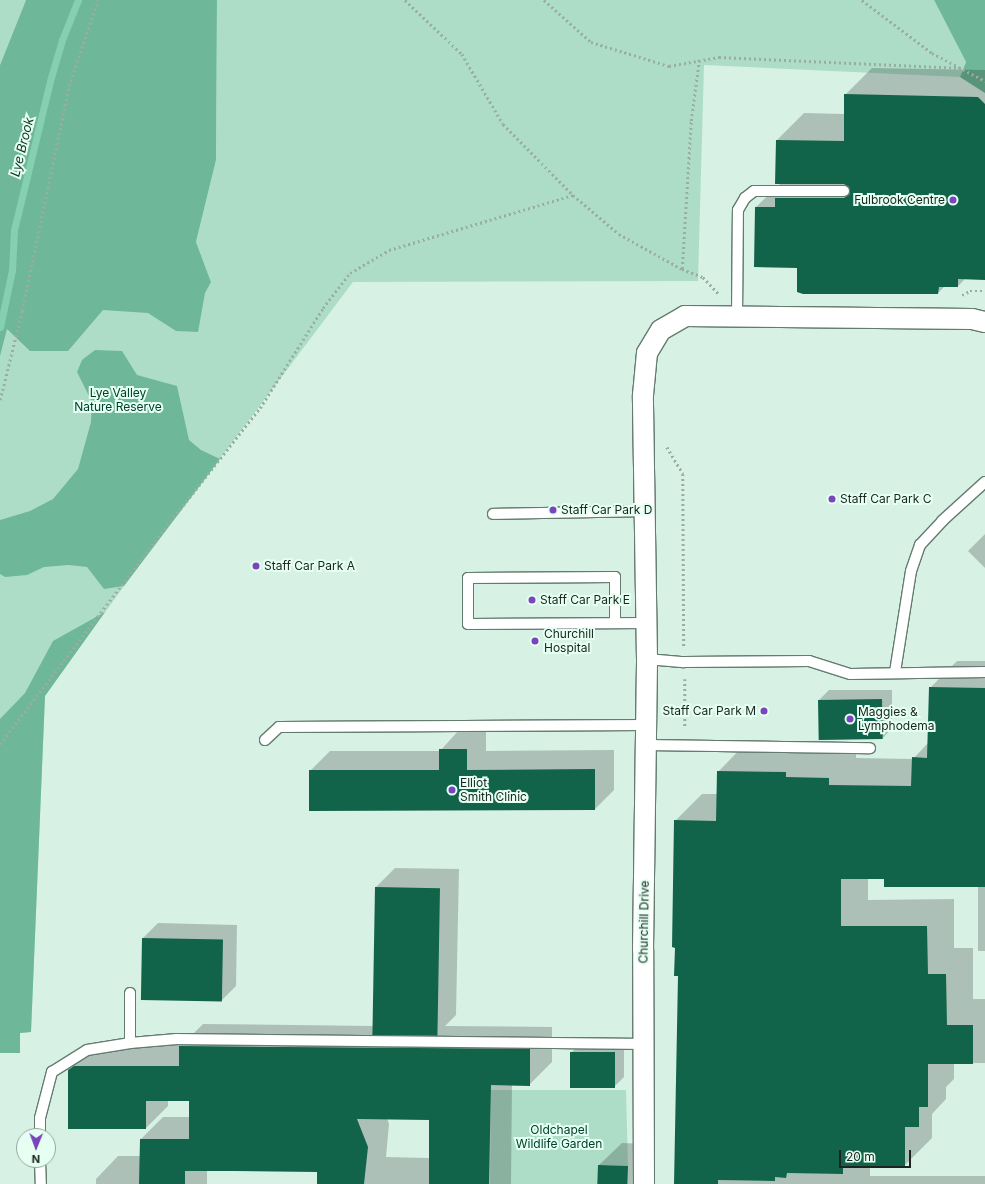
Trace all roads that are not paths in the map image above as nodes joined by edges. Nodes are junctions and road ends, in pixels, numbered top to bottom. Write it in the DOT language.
graph roads {
  1 [pos="844,191"];
  2 [pos="737,318"];
  3 [pos="985,322"];
  4 [pos="985,482"];
  5 [pos="646,511"];
  6 [pos="493,514"];
  7 [pos="615,623"];
  8 [pos="647,623"];
  9 [pos="647,659"];
  10 [pos="895,672"];
  11 [pos="985,672"];
  12 [pos="645,725"];
  13 [pos="265,740"];
  14 [pos="646,745"];
  15 [pos="870,748"];
  16 [pos="130,992"];
  17 [pos="130,1043"];
  18 [pos="643,1044"];
  19 [pos="40,1128"];
  20 [pos="40,1168"];
  21 [pos="41,1184"];
  22 [pos="644,1184"];
  1 -- 2 [label="lane"];
  2 -- 3 [label="street, Churchill Drive"];
  2 -- 5 [label="street, Churchill Drive"];
  4 -- 10 [label="lane"];
  5 -- 6 [label="lane"];
  5 -- 8 [label="street, Churchill Drive"];
  7 -- 7 [label="lane"];
  7 -- 8 [label="lane"];
  8 -- 9 [label="street, Churchill Drive"];
  9 -- 10 [label="lane"];
  9 -- 12 [label="street, Churchill Drive"];
  10 -- 11 [label="lane"];
  12 -- 13 [label="lane"];
  12 -- 14 [label="street, Churchill Drive"];
  14 -- 15 [label="lane"];
  14 -- 18 [label="street, Churchill Drive"];
  16 -- 17 [label="lane"];
  17 -- 18 [label="lane"];
  17 -- 19 [label="lane"];
  18 -- 22 [label="street, Churchill Drive"];
  20 -- 21 [label="lane"];
}
